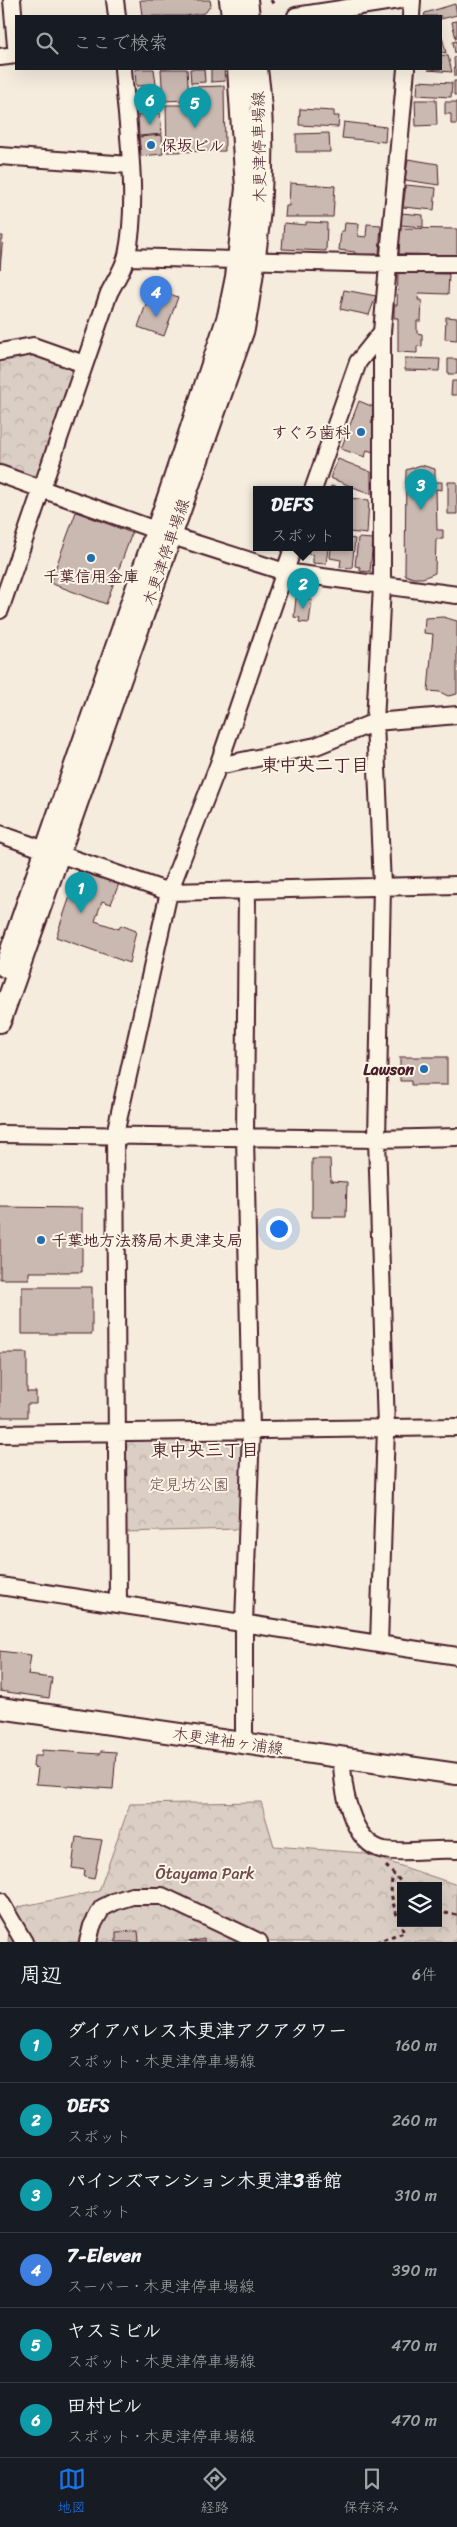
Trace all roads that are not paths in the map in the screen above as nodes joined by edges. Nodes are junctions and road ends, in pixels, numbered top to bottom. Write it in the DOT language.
graph roads {
  1 [pos="12,0"];
  2 [pos="115,0"];
  3 [pos="230,0"];
  4 [pos="247,0"];
  5 [pos="399,0"];
  6 [pos="412,0"];
  7 [pos="345,4"];
  8 [pos="117,15"];
  9 [pos="232,15"];
  10 [pos="250,15"];
  11 [pos="300,15"];
  12 [pos="411,15"];
  13 [pos="15,34"];
  14 [pos="15,55"];
  15 [pos="0,57"];
  16 [pos="123,70"];
  17 [pos="238,70"];
  18 [pos="257,70"];
  19 [pos="406,70"];
  20 [pos="0,156"];
  21 [pos="130,166"];
  22 [pos="127,256"];
  23 [pos="246,260"];
  24 [pos="387,264"];
  25 [pos="457,264"];
  26 [pos="382,332"];
  27 [pos="0,352"];
  28 [pos="84,364"];
  29 [pos="0,474"];
  30 [pos="314,486"];
  31 [pos="41,489"];
  32 [pos="164,533"];
  33 [pos="292,551"];
  34 [pos="285,572"];
  35 [pos="382,586"];
  36 [pos="457,594"];
  37 [pos="0,610"];
  38 [pos="457,715"];
  39 [pos="375,722"];
  40 [pos="218,766"];
  41 [pos="0,834"];
  42 [pos="52,852"];
  43 [pos="457,885"];
  44 [pos="382,886"];
  45 [pos="247,890"];
  46 [pos="169,892"];
  47 [pos="0,981"];
  48 [pos="0,1022"];
  49 [pos="0,1134"];
  50 [pos="115,1134"];
  51 [pos="245,1136"];
  52 [pos="457,1137"];
  53 [pos="377,1139"];
  54 [pos="457,1427"];
  55 [pos="386,1428"];
  56 [pos="251,1430"];
  57 [pos="116,1432"];
  58 [pos="0,1434"];
  59 [pos="0,1586"];
  60 [pos="118,1604"];
  61 [pos="244,1623"];
  62 [pos="378,1644"];
  63 [pos="457,1656"];
  64 [pos="0,1708"];
  65 [pos="244,1744"];
  66 [pos="342,1757"];
  67 [pos="457,1774"];
  68 [pos="457,1850"];
  69 [pos="0,1901"];
  70 [pos="24,1942"];
  71 [pos="88,1942"];
  72 [pos="259,1942"];
  1 -- 13 [label="street"];
  2 -- 8 [label="street"];
  3 -- 9 [label="main road"];
  4 -- 10 [label="main road"];
  5 -- 7 [label="street"];
  6 -- 12 [label="street"];
  7 -- 11 [label="street"];
  14 -- 15 [label="street"];
  16 -- 21 [label="street"];
  17 -- 23 [label="main road, 木更津停車場線"];
  18 -- 23 [label="main road, 木更津停車場線"];
  19 -- 24 [label="street"];
  20 -- 21 [label="street"];
  21 -- 22 [label="street"];
  22 -- 23 [label="street"];
  22 -- 28 [label="street"];
  23 -- 24 [label="street"];
  23 -- 32 [label="main road, 木更津停車場線"];
  24 -- 25 [label="street"];
  24 -- 26 [label="street"];
  26 -- 30 [label="street"];
  26 -- 35 [label="street"];
  27 -- 28 [label="street"];
  28 -- 31 [label="street"];
  29 -- 31 [label="street"];
  31 -- 32 [label="street"];
  31 -- 37 [label="street"];
  32 -- 34 [label="street"];
  32 -- 42 [label="main road, 木更津停車場線"];
  33 -- 34 [label="street"];
  34 -- 35 [label="street"];
  34 -- 40 [label="street"];
  35 -- 36 [label="street"];
  35 -- 39 [label="street"];
  38 -- 39 [label="street"];
  39 -- 40 [label="street"];
  39 -- 44 [label="street"];
  40 -- 46 [label="street"];
  41 -- 42 [label="street"];
  42 -- 46 [label="street"];
  42 -- 47 [label="main road, 木更津停車場線"];
  42 -- 48 [label="main road, 木更津停車場線"];
  43 -- 44 [label="street"];
  44 -- 45 [label="street"];
  44 -- 53 [label="street"];
  45 -- 46 [label="street"];
  45 -- 51 [label="street"];
  46 -- 50 [label="street"];
  49 -- 50 [label="street"];
  50 -- 51 [label="street"];
  50 -- 57 [label="street"];
  51 -- 53 [label="street"];
  51 -- 56 [label="street"];
  52 -- 53 [label="street"];
  53 -- 55 [label="street"];
  54 -- 55 [label="street"];
  55 -- 56 [label="street"];
  55 -- 62 [label="street"];
  56 -- 57 [label="street"];
  56 -- 61 [label="street"];
  57 -- 58 [label="street"];
  57 -- 60 [label="street"];
  59 -- 60 [label="street"];
  60 -- 61 [label="street"];
  61 -- 62 [label="street"];
  61 -- 65 [label="street"];
  62 -- 63 [label="street"];
  64 -- 65 [label="main road, 木更津袖ヶ浦線"];
  65 -- 66 [label="main road, 木更津袖ヶ浦線"];
  66 -- 67 [label="main road, 木更津袖ヶ浦線"];
  66 -- 68 [label="street"];
  69 -- 70 [label="street"];
  71 -- 72 [label="street"];
}
